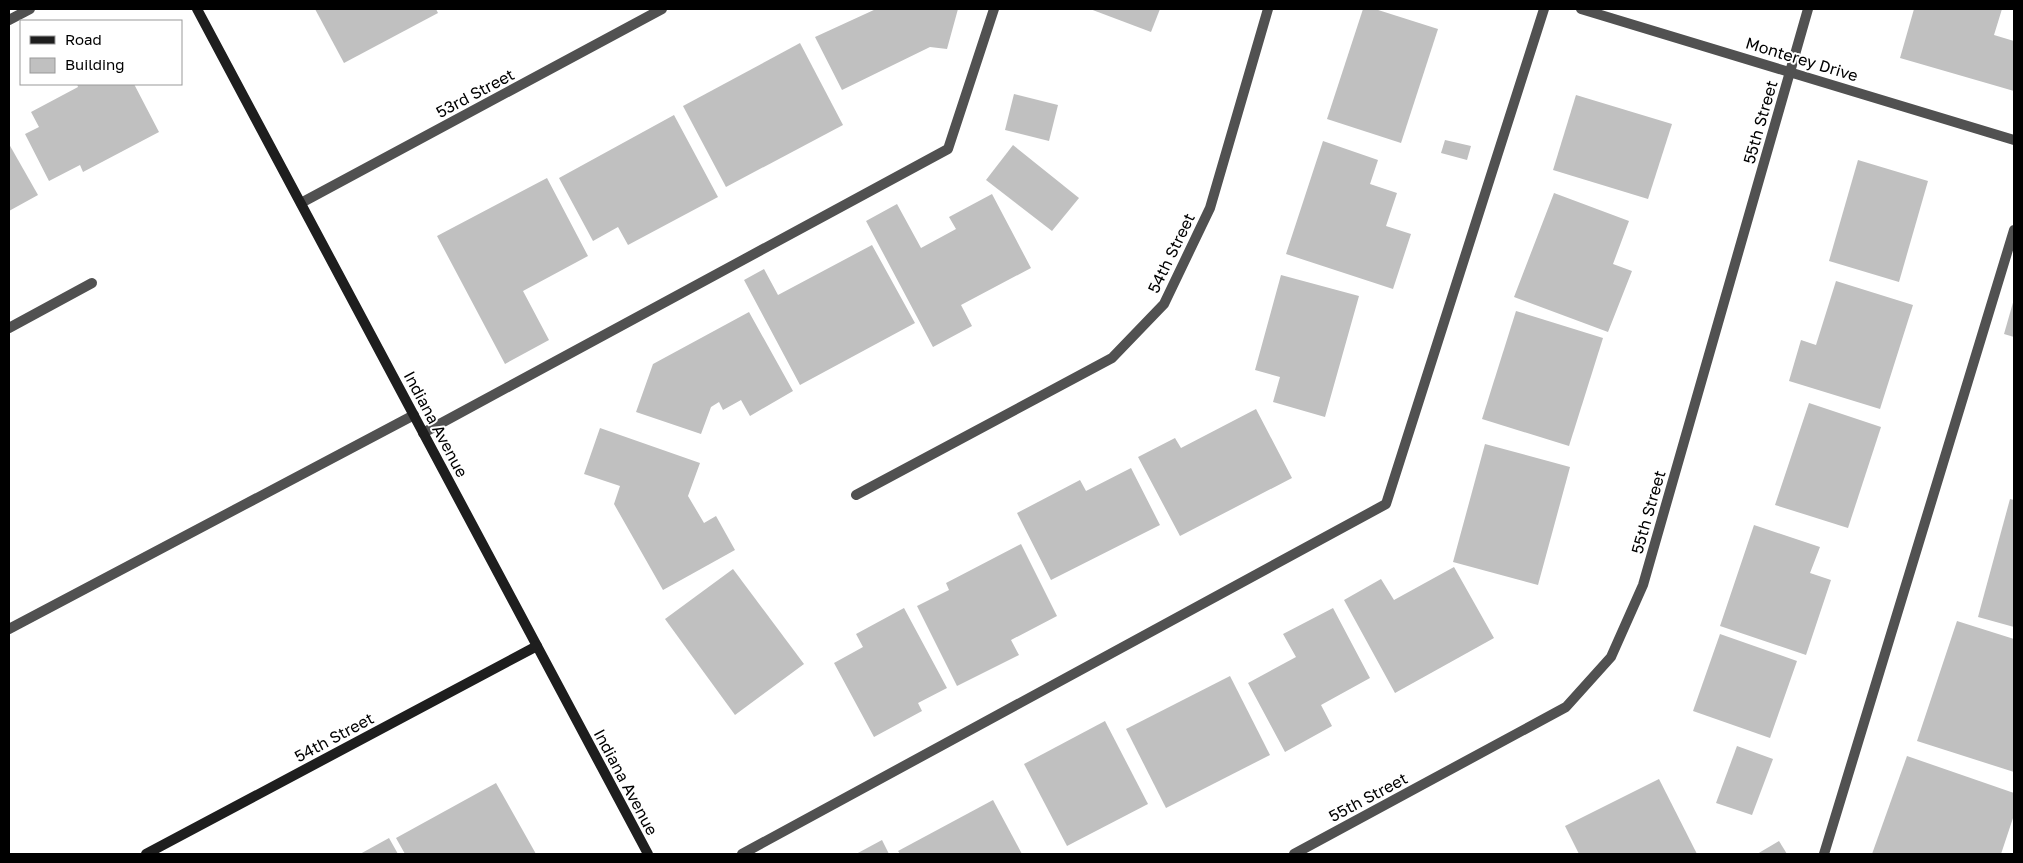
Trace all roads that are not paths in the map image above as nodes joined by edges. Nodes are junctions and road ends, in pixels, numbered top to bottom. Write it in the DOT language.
graph roads {
  1 [pos="30,9"];
  2 [pos="197,9"];
  3 [pos="662,9"];
  4 [pos="994,9"];
  5 [pos="1268,9"];
  6 [pos="1544,9"];
  7 [pos="1581,9"];
  8 [pos="1808,9"];
  9 [pos="9,20"];
  10 [pos="1790,71"];
  11 [pos="2014,140"];
  12 [pos="301,204"];
  13 [pos="2014,230"];
  14 [pos="92,283"];
  15 [pos="9,328"];
  16 [pos="414,415"];
  17 [pos="423,433"];
  18 [pos="856,495"];
  19 [pos="9,629"];
  20 [pos="537,646"];
  21 [pos="146,854"];
  22 [pos="648,854"];
  23 [pos="742,854"];
  24 [pos="1294,854"];
  25 [pos="1824,854"];
  1 -- 9 [label="street"];
  2 -- 12 [label="main road, Indiana Avenue"];
  3 -- 12 [label="street, 53rd Street"];
  4 -- 17 [label="street"];
  5 -- 18 [label="street, 54th Street"];
  6 -- 23 [label="street"];
  7 -- 10 [label="street, Monterey Drive"];
  8 -- 10 [label="street, 55th Street"];
  10 -- 11 [label="street, Monterey Drive"];
  10 -- 24 [label="street, 55th Street"];
  12 -- 16 [label="main road, Indiana Avenue"];
  13 -- 25 [label="street"];
  14 -- 15 [label="street"];
  16 -- 17 [label="main road, Indiana Avenue"];
  16 -- 19 [label="street"];
  17 -- 20 [label="main road, Indiana Avenue"];
  20 -- 21 [label="main road, 54th Street"];
  20 -- 22 [label="main road, Indiana Avenue"];
}
